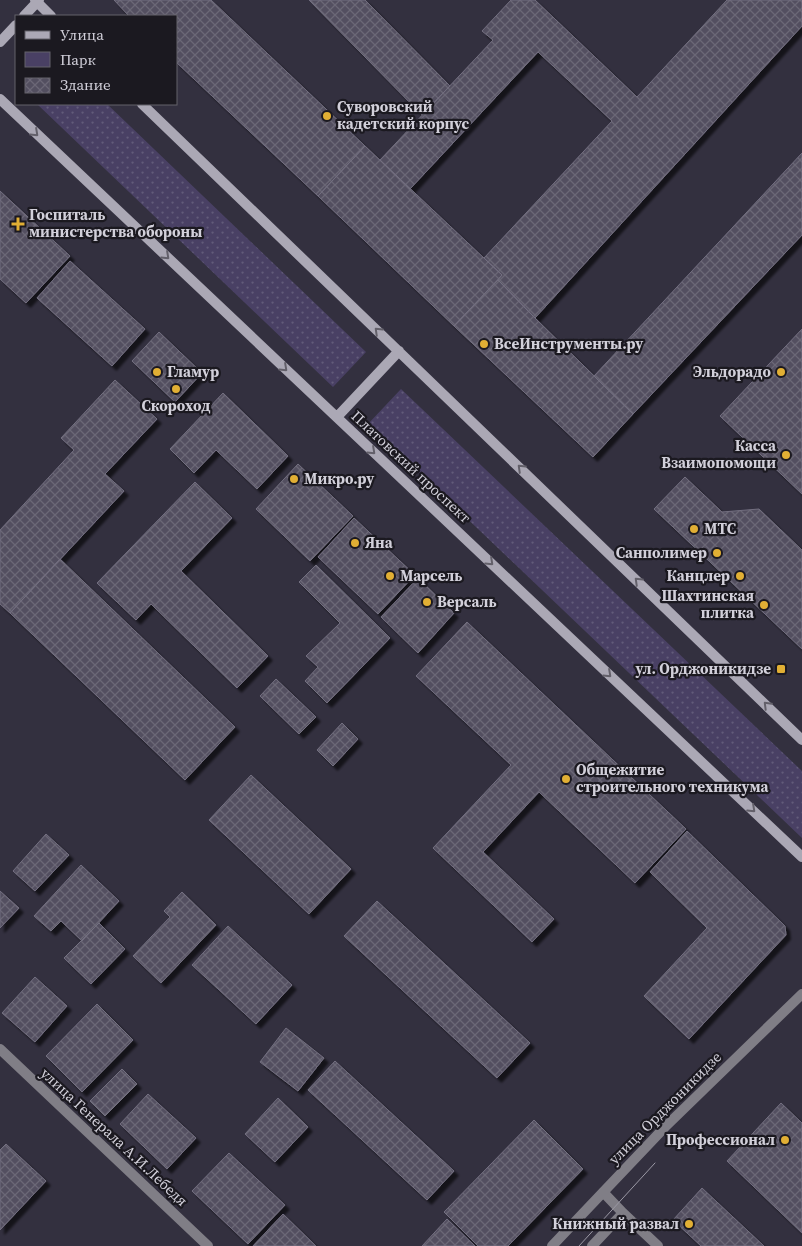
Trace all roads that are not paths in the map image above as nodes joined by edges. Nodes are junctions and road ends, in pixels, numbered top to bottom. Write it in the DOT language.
graph roads {
  1 [pos="37,1"];
  2 [pos="25,15"];
  3 [pos="50,15"];
  4 [pos="15,26"];
  5 [pos="0,42"];
  6 [pos="0,99"];
  7 [pos="143,105"];
  8 [pos="399,351"];
  9 [pos="336,417"];
  10 [pos="802,740"];
  11 [pos="802,856"];
  12 [pos="802,994"];
  13 [pos="0,1049"];
  14 [pos="603,1192"];
  15 [pos="623,1213"];
  16 [pos="208,1246"];
  17 [pos="552,1246"];
  18 [pos="592,1246"];
  19 [pos="658,1246"];
  1 -- 2 [label="main road"];
  1 -- 3 [label="main road"];
  4 -- 5 [label="main road"];
  6 -- 9 [label="main road, Платовский проспект, one-way"];
  8 -- 7 [label="main road, one-way"];
  8 -- 9 [label="main road"];
  10 -- 8 [label="main road, one-way"];
  9 -- 11 [label="main road, Платовский проспект, one-way"];
  12 -- 14 [label="street, улица Орджоникидзе"];
  13 -- 16 [label="street, улица Генерала А.И.Лебедя"];
  14 -- 15 [label="street"];
  14 -- 17 [label="street, улица Орджоникидзе"];
  15 -- 18 [label="street"];
  15 -- 19 [label="street"];
}
